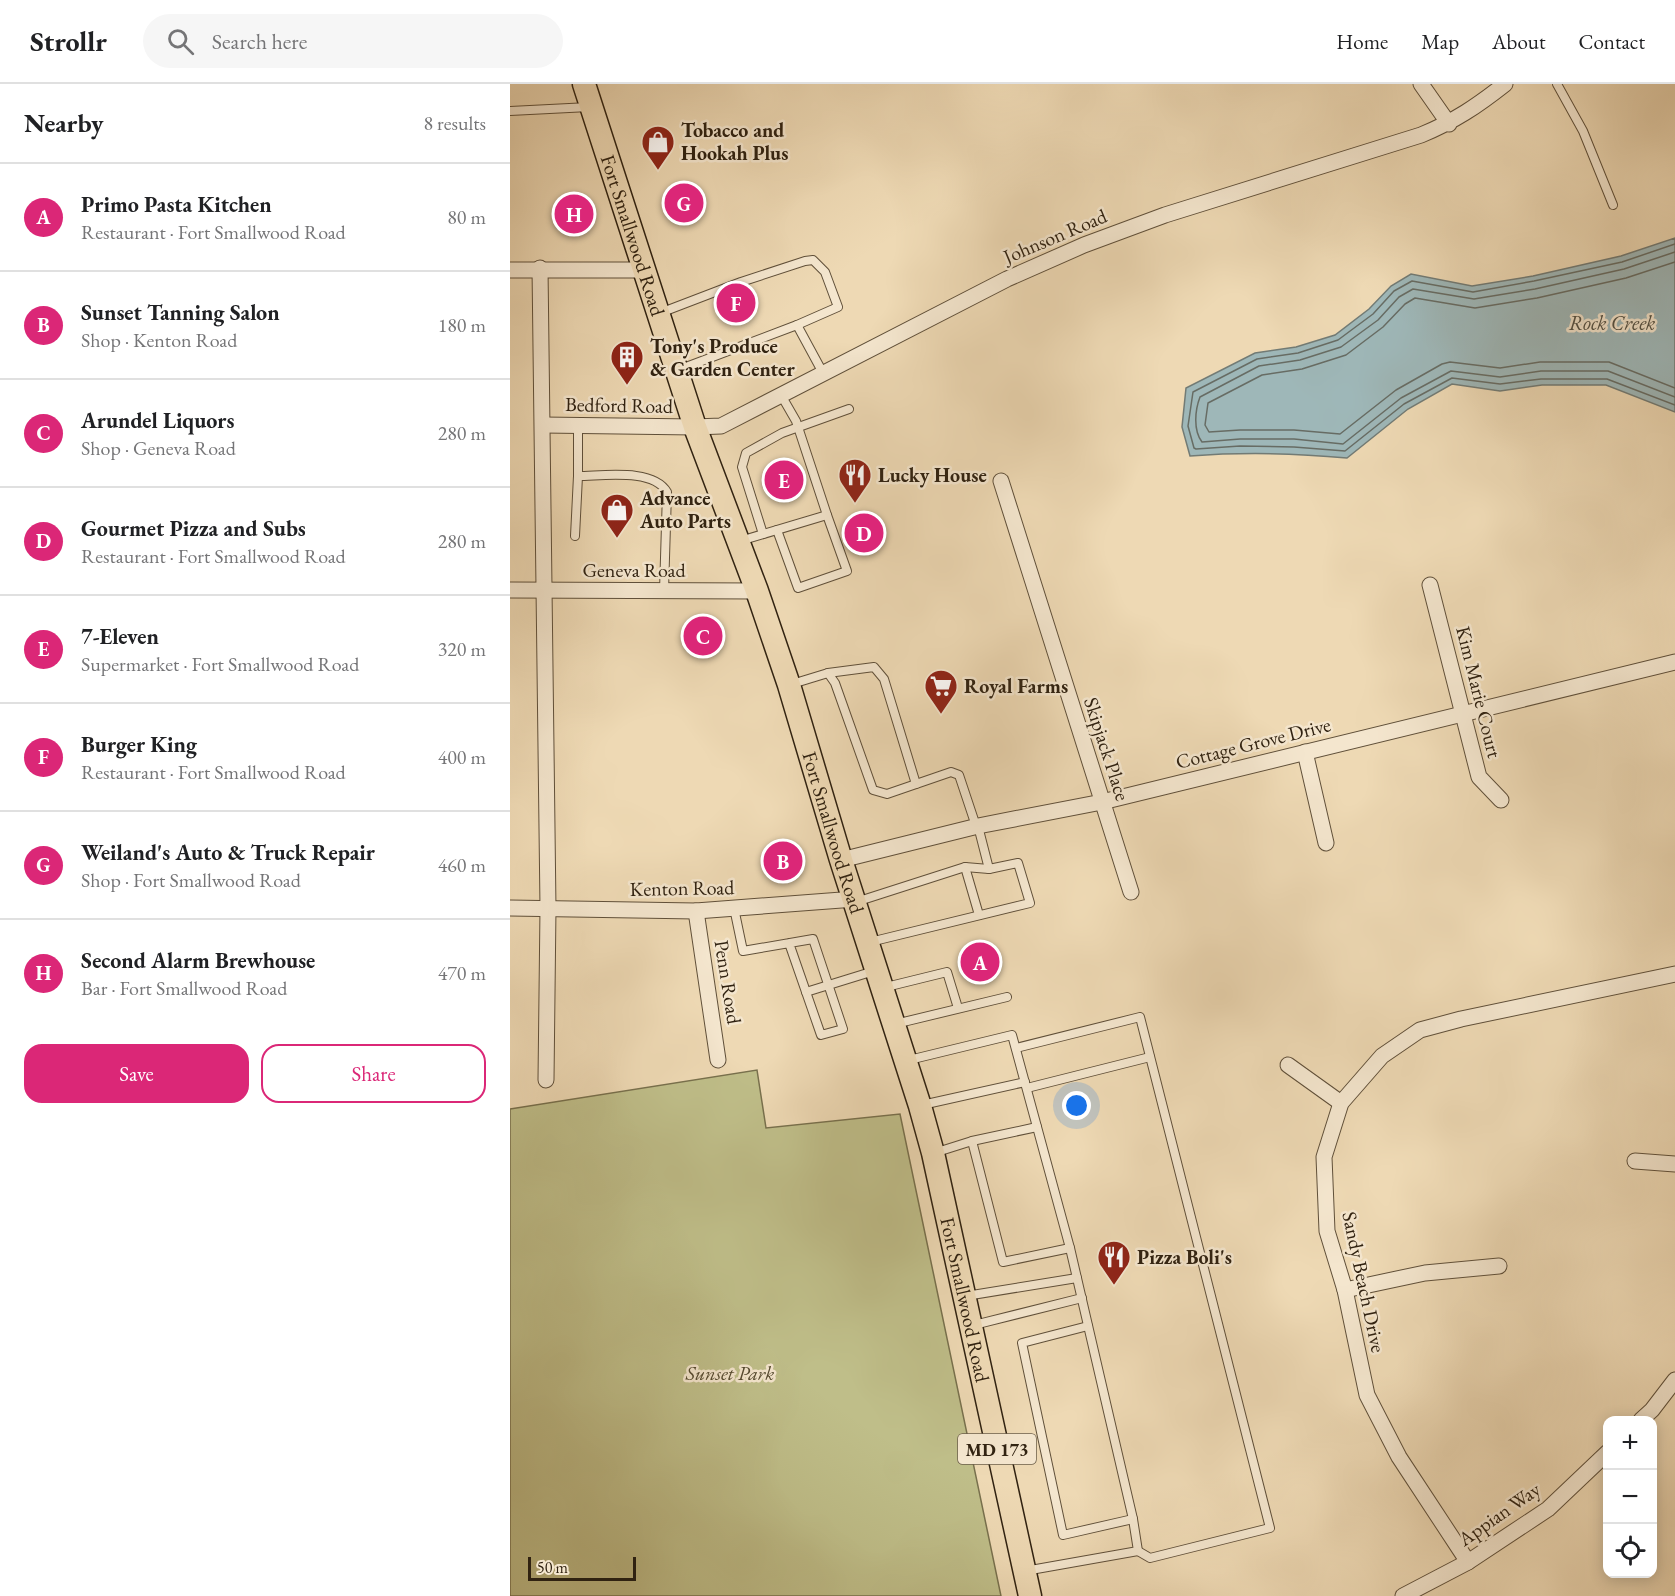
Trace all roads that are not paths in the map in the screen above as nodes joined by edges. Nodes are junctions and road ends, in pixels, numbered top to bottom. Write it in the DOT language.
graph roads {
  1 [pos="584,84"];
  2 [pos="1421,84"];
  3 [pos="1505,84"];
  4 [pos="1557,84"];
  5 [pos="591,107"];
  6 [pos="510,111"];
  7 [pos="1449,124"];
  8 [pos="1613,205"];
  9 [pos="540,268"];
  10 [pos="510,270"];
  11 [pos="644,270"];
  12 [pos="659,314"];
  13 [pos="797,325"];
  14 [pos="677,371"];
  15 [pos="823,373"];
  16 [pos="781,395"];
  17 [pos="849,409"];
  18 [pos="543,425"];
  19 [pos="578,426"];
  20 [pos="797,426"];
  21 [pos="695,427"];
  22 [pos="578,476"];
  23 [pos="1001,481"];
  24 [pos="827,515"];
  25 [pos="777,530"];
  26 [pos="763,534"];
  27 [pos="575,536"];
  28 [pos="739,541"];
  29 [pos="1430,585"];
  30 [pos="510,590"];
  31 [pos="545,591"];
  32 [pos="664,591"];
  33 [pos="757,591"];
  34 [pos="1675,662"];
  35 [pos="828,673"];
  36 [pos="789,685"];
  37 [pos="1462,713"];
  38 [pos="1305,752"];
  39 [pos="916,784"];
  40 [pos="1502,800"];
  41 [pos="1102,802"];
  42 [pos="977,826"];
  43 [pos="1326,843"];
  44 [pos="841,860"];
  45 [pos="965,867"];
  46 [pos="989,869"];
  47 [pos="1131,891"];
  48 [pos="855,900"];
  49 [pos="510,908"];
  50 [pos="548,908"];
  51 [pos="734,908"];
  52 [pos="696,911"];
  53 [pos="979,915"];
  54 [pos="868,942"];
  55 [pos="789,943"];
  56 [pos="1675,974"];
  57 [pos="880,979"];
  58 [pos="828,986"];
  59 [pos="806,992"];
  60 [pos="1007,997"];
  61 [pos="958,1008"];
  62 [pos="894,1024"];
  63 [pos="1016,1048"];
  64 [pos="1150,1057"];
  65 [pos="718,1060"];
  66 [pos="905,1061"];
  67 [pos="1288,1065"];
  68 [pos="546,1080"];
  69 [pos="1026,1085"];
  70 [pos="1341,1103"];
  71 [pos="920,1106"];
  72 [pos="1037,1127"];
  73 [pos="972,1141"];
  74 [pos="933,1153"];
  75 [pos="1635,1161"];
  76 [pos="1675,1164"];
  77 [pos="1070,1248"];
  78 [pos="1499,1266"];
  79 [pos="1077,1278"];
  80 [pos="1345,1290"];
  81 [pos="963,1296"];
  82 [pos="1082,1298"];
  83 [pos="970,1326"];
  84 [pos="1088,1326"];
  85 [pos="1675,1380"];
  86 [pos="1645,1416"];
  87 [pos="1603,1457"];
  88 [pos="1133,1519"];
  89 [pos="1138,1551"];
  90 [pos="1468,1562"];
  91 [pos="1024,1572"];
  92 [pos="1030,1596"];
  93 [pos="1403,1596"];
  1 -- 5 [label="main road, Fort Smallwood Road / MD 173"];
  2 -- 7 [label="street"];
  3 -- 7 [label="street, Johnson Road"];
  4 -- 8 [label="lane"];
  5 -- 6 [label="lane"];
  5 -- 11 [label="main road, Fort Smallwood Road / MD 173"];
  7 -- 15 [label="street, Johnson Road"];
  9 -- 10 [label="street"];
  9 -- 11 [label="street"];
  9 -- 18 [label="street"];
  11 -- 12 [label="main road, Fort Smallwood Road / MD 173"];
  12 -- 13 [label="lane"];
  12 -- 14 [label="main road, Fort Smallwood Road / MD 173"];
  13 -- 14 [label="lane"];
  13 -- 15 [label="lane"];
  14 -- 21 [label="main road, Fort Smallwood Road / MD 173"];
  15 -- 16 [label="street, Johnson Road"];
  16 -- 20 [label="lane"];
  16 -- 21 [label="street, Johnson Road"];
  17 -- 20 [label="lane"];
  18 -- 19 [label="street, Bedford Road"];
  18 -- 31 [label="street"];
  19 -- 21 [label="street, Bedford Road"];
  19 -- 22 [label="lane"];
  20 -- 24 [label="lane"];
  20 -- 26 [label="lane"];
  21 -- 28 [label="main road, Fort Smallwood Road / MD 173"];
  22 -- 27 [label="lane"];
  22 -- 32 [label="lane"];
  23 -- 41 [label="street, Skipjack Place"];
  24 -- 25 [label="lane"];
  24 -- 25 [label="lane"];
  25 -- 26 [label="lane"];
  26 -- 28 [label="lane"];
  28 -- 33 [label="main road, Fort Smallwood Road / MD 173"];
  29 -- 37 [label="street, Kim Marie Court"];
  30 -- 31 [label="street, Geneva Road"];
  31 -- 32 [label="street, Geneva Road"];
  31 -- 50 [label="street"];
  32 -- 33 [label="street, Geneva Road"];
  33 -- 36 [label="main road, Fort Smallwood Road / MD 173"];
  34 -- 37 [label="street, Cottage Grove Drive"];
  35 -- 36 [label="lane"];
  35 -- 39 [label="lane"];
  35 -- 39 [label="lane"];
  36 -- 44 [label="main road, Fort Smallwood Road / MD 173"];
  37 -- 38 [label="street, Cottage Grove Drive"];
  37 -- 40 [label="street, Kim Marie Court"];
  38 -- 41 [label="street, Cottage Grove Drive"];
  38 -- 43 [label="street"];
  39 -- 42 [label="lane"];
  41 -- 42 [label="street, Cottage Grove Drive"];
  41 -- 47 [label="street, Skipjack Place"];
  42 -- 44 [label="street, Cottage Grove Drive"];
  42 -- 46 [label="lane"];
  44 -- 48 [label="main road, Fort Smallwood Road / MD 173"];
  45 -- 46 [label="lane"];
  45 -- 48 [label="lane"];
  45 -- 53 [label="lane"];
  46 -- 53 [label="lane"];
  48 -- 51 [label="street, Kenton Road"];
  48 -- 54 [label="main road, Fort Smallwood Road / MD 173"];
  49 -- 50 [label="street, Kenton Road"];
  50 -- 52 [label="street, Kenton Road"];
  50 -- 68 [label="street"];
  51 -- 52 [label="street, Kenton Road"];
  51 -- 55 [label="lane"];
  52 -- 65 [label="street, Penn Road"];
  53 -- 54 [label="lane"];
  54 -- 57 [label="main road, Fort Smallwood Road / MD 173"];
  55 -- 58 [label="lane"];
  55 -- 59 [label="lane"];
  56 -- 70 [label="street, Sandy Beach Drive"];
  57 -- 58 [label="lane"];
  57 -- 61 [label="lane"];
  57 -- 62 [label="main road, Fort Smallwood Road / MD 173"];
  58 -- 59 [label="lane"];
  58 -- 59 [label="lane"];
  60 -- 61 [label="lane"];
  61 -- 62 [label="lane"];
  62 -- 66 [label="main road, Fort Smallwood Road / MD 173"];
  63 -- 64 [label="lane"];
  63 -- 66 [label="lane"];
  63 -- 69 [label="lane"];
  64 -- 69 [label="lane"];
  64 -- 89 [label="lane"];
  66 -- 71 [label="main road, Fort Smallwood Road / MD 173"];
  67 -- 70 [label="street"];
  69 -- 71 [label="lane"];
  69 -- 72 [label="lane"];
  70 -- 80 [label="street, Sandy Beach Drive"];
  71 -- 74 [label="main road, Fort Smallwood Road / MD 173"];
  72 -- 73 [label="lane"];
  72 -- 77 [label="lane"];
  73 -- 74 [label="lane"];
  73 -- 77 [label="lane"];
  74 -- 81 [label="main road, Fort Smallwood Road / MD 173"];
  75 -- 76 [label="street"];
  77 -- 79 [label="lane"];
  78 -- 80 [label="street"];
  79 -- 81 [label="lane"];
  79 -- 82 [label="lane"];
  80 -- 90 [label="street, Sandy Beach Drive"];
  81 -- 83 [label="main road, Fort Smallwood Road / MD 173"];
  82 -- 83 [label="lane"];
  82 -- 84 [label="lane"];
  83 -- 91 [label="main road, Fort Smallwood Road / MD 173"];
  84 -- 88 [label="lane"];
  84 -- 88 [label="lane"];
  85 -- 86 [label="street"];
  87 -- 90 [label="street, Appian Way"];
  88 -- 89 [label="lane"];
  89 -- 91 [label="lane"];
  90 -- 93 [label="street, Appian Way"];
  91 -- 92 [label="main road, Fort Smallwood Road / MD 173"];
}
